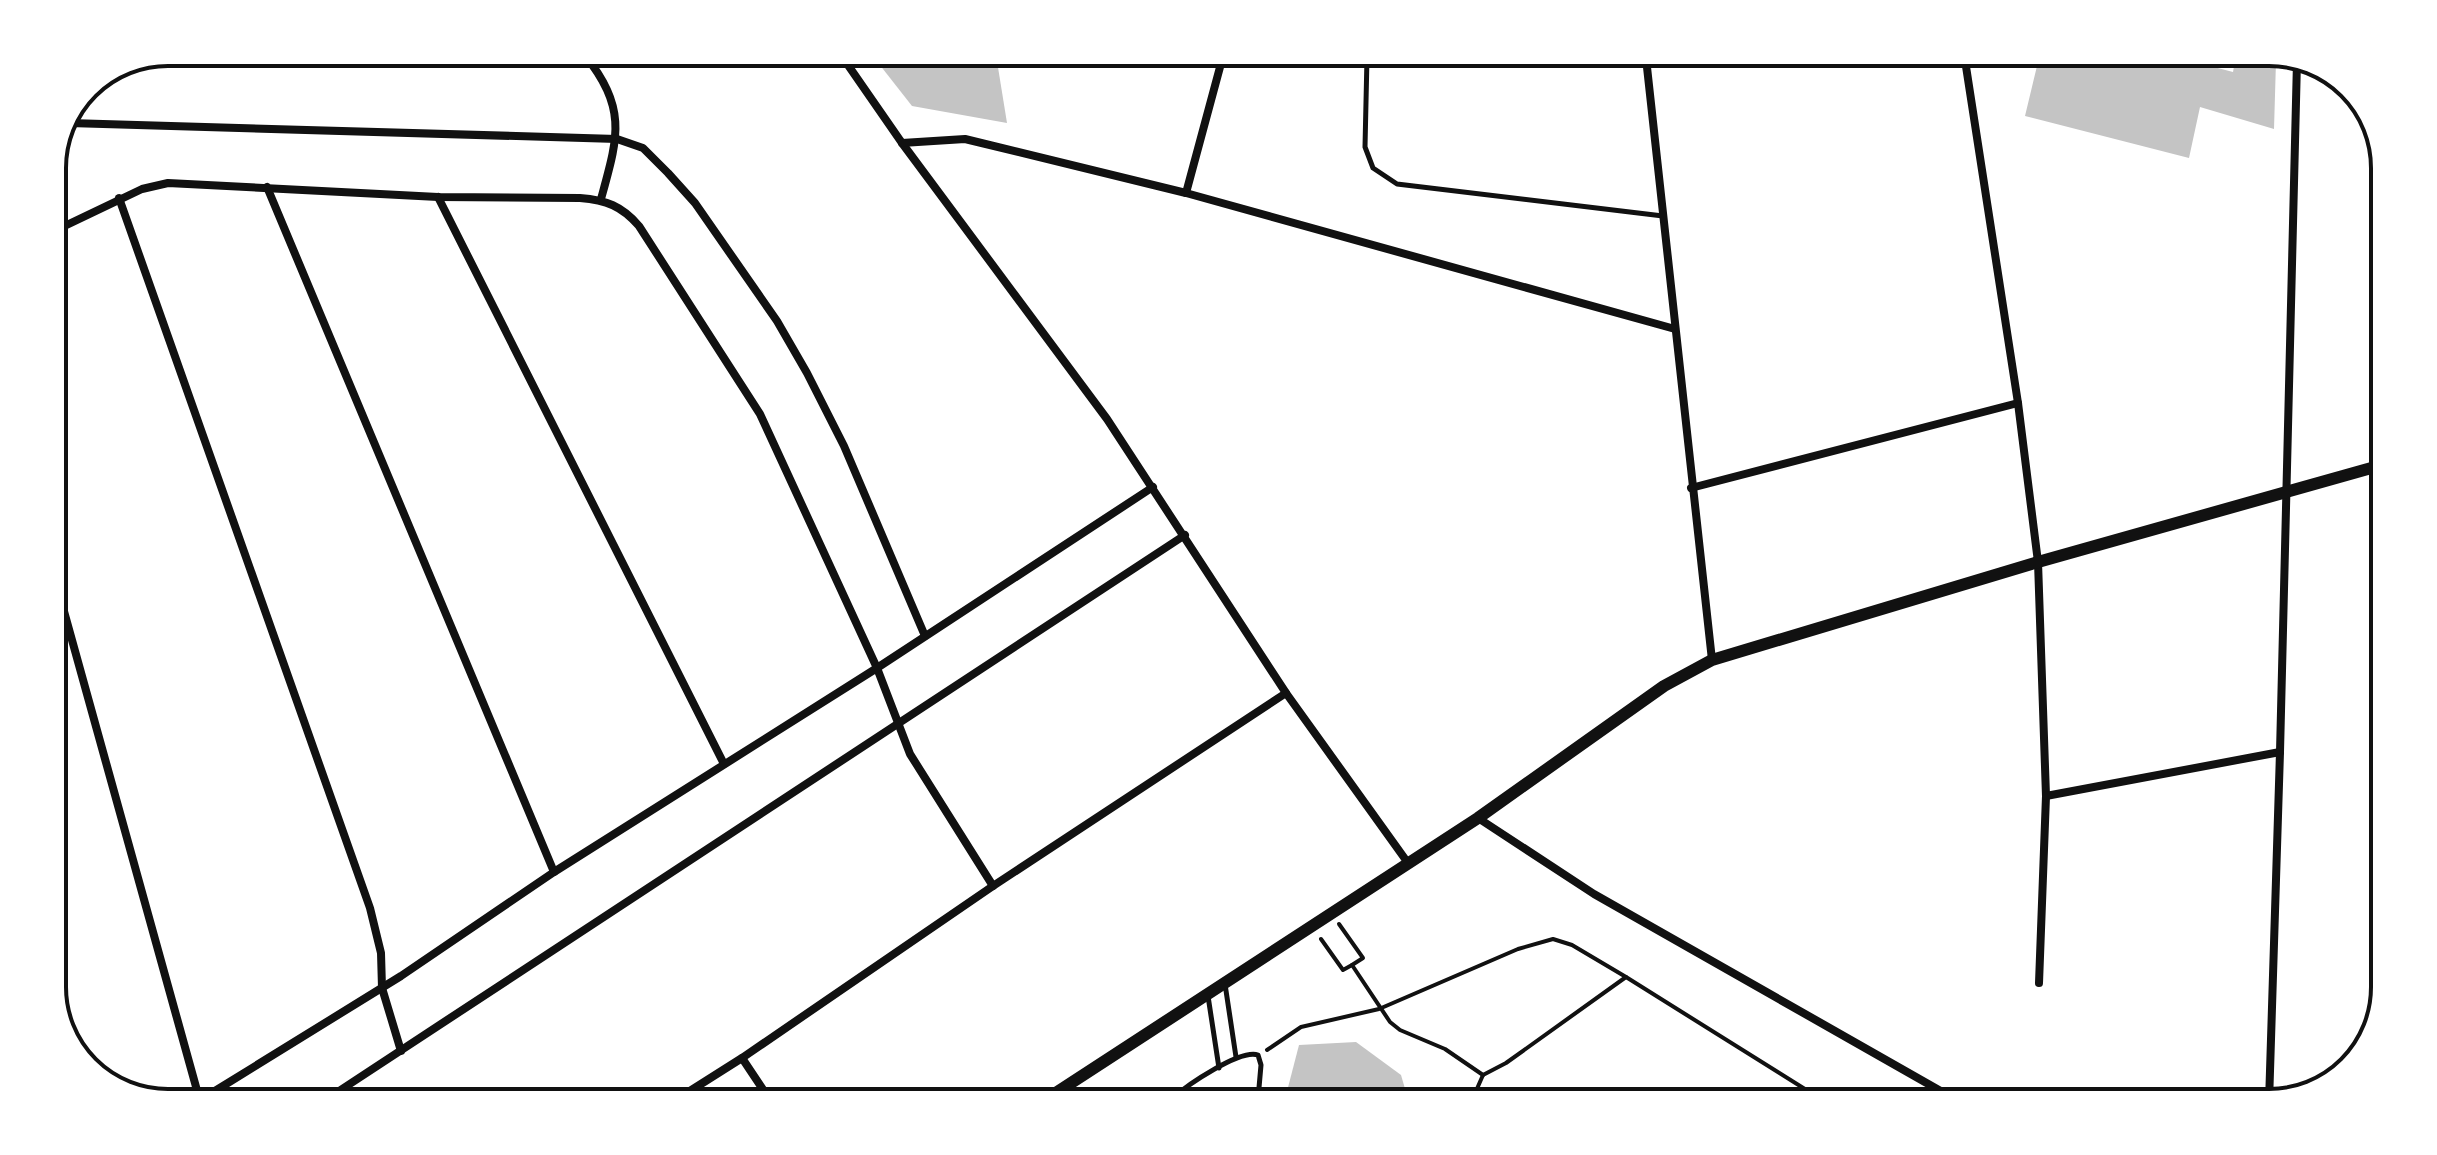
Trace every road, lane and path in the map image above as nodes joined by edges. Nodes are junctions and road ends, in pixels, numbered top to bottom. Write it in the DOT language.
graph roads {
  1 [pos="591,66"];
  2 [pos="849,66"];
  3 [pos="1220,66"];
  4 [pos="1367,66"];
  5 [pos="1647,66"];
  6 [pos="1966,66"];
  7 [pos="2297,70"];
  8 [pos="77,123"];
  9 [pos="617,139"];
  10 [pos="902,143"];
  11 [pos="267,187"];
  12 [pos="1186,193"];
  13 [pos="438,197"];
  14 [pos="119,198"];
  15 [pos="601,199"];
  16 [pos="1663,216"];
  17 [pos="66,225"];
  18 [pos="1675,329"];
  19 [pos="2018,403"];
  20 [pos="2371,468"];
  21 [pos="1153,487"];
  22 [pos="1691,488"];
  23 [pos="2286,493"];
  24 [pos="1185,535"];
  25 [pos="2038,562"];
  26 [pos="66,618"];
  27 [pos="925,636"];
  28 [pos="1712,660"];
  29 [pos="877,668"];
  30 [pos="1286,693"];
  31 [pos="898,725"];
  32 [pos="2280,752"];
  33 [pos="724,764"];
  34 [pos="2046,796"];
  35 [pos="1478,818"];
  36 [pos="1408,863"];
  37 [pos="554,872"];
  38 [pos="993,886"];
  39 [pos="1332,913"];
  40 [pos="1312,926"];
  41 [pos="1352,965"];
  42 [pos="1626,977"];
  43 [pos="2039,983"];
  44 [pos="1225,984"];
  45 [pos="382,988"];
  46 [pos="1208,995"];
  47 [pos="1379,1009"];
  48 [pos="401,1051"];
  49 [pos="1258,1055"];
  50 [pos="1236,1057"];
  51 [pos="742,1058"];
  52 [pos="1219,1068"];
  53 [pos="1483,1075"];
  54 [pos="197,1089"];
  55 [pos="218,1089"];
  56 [pos="342,1089"];
  57 [pos="693,1089"];
  58 [pos="763,1089"];
  59 [pos="1062,1089"];
  60 [pos="1187,1089"];
  61 [pos="1259,1089"];
  62 [pos="1477,1089"];
  63 [pos="1805,1089"];
  64 [pos="1937,1089"];
  65 [pos="2269,1089"];
  1 -- 9 [label="street"];
  2 -- 10 [label="street"];
  3 -- 12 [label="street"];
  4 -- 16 [label="lane"];
  5 -- 16 [label="street"];
  6 -- 19 [label="street"];
  7 -- 23 [label="street"];
  8 -- 9 [label="street"];
  9 -- 15 [label="street"];
  9 -- 27 [label="street"];
  10 -- 12 [label="street"];
  10 -- 21 [label="street"];
  11 -- 13 [label="street"];
  11 -- 14 [label="street"];
  11 -- 37 [label="street"];
  12 -- 18 [label="street"];
  13 -- 15 [label="street"];
  13 -- 33 [label="street"];
  14 -- 17 [label="street"];
  14 -- 45 [label="street"];
  15 -- 29 [label="street"];
  16 -- 18 [label="street"];
  18 -- 22 [label="street"];
  19 -- 22 [label="street"];
  19 -- 25 [label="street"];
  20 -- 23 [label="street"];
  21 -- 24 [label="street"];
  21 -- 27 [label="street"];
  22 -- 28 [label="street"];
  23 -- 25 [label="street"];
  23 -- 32 [label="street"];
  24 -- 30 [label="street"];
  24 -- 31 [label="street"];
  25 -- 28 [label="street"];
  25 -- 34 [label="street"];
  26 -- 54 [label="street"];
  27 -- 29 [label="street"];
  28 -- 35 [label="street"];
  29 -- 31 [label="street"];
  29 -- 33 [label="street"];
  30 -- 36 [label="street"];
  30 -- 38 [label="street"];
  31 -- 38 [label="street"];
  31 -- 48 [label="street"];
  32 -- 34 [label="street"];
  32 -- 65 [label="street"];
  33 -- 37 [label="street"];
  34 -- 43 [label="street"];
  35 -- 36 [label="street"];
  35 -- 64 [label="street"];
  36 -- 39 [label="street"];
  37 -- 45 [label="street"];
  38 -- 51 [label="street"];
  39 -- 40 [label="street"];
  39 -- 41 [label="path"];
  40 -- 41 [label="path"];
  40 -- 44 [label="street"];
  41 -- 47 [label="path"];
  42 -- 47 [label="path"];
  42 -- 53 [label="path"];
  42 -- 63 [label="path"];
  44 -- 46 [label="street"];
  44 -- 50 [label="lane"];
  45 -- 48 [label="street"];
  45 -- 55 [label="street"];
  46 -- 52 [label="lane"];
  46 -- 59 [label="street"];
  47 -- 49 [label="path"];
  47 -- 53 [label="path"];
  48 -- 56 [label="street"];
  49 -- 50 [label="lane"];
  49 -- 61 [label="lane"];
  50 -- 52 [label="lane"];
  51 -- 57 [label="street"];
  51 -- 58 [label="street"];
  52 -- 60 [label="lane"];
  53 -- 62 [label="path"];
}
